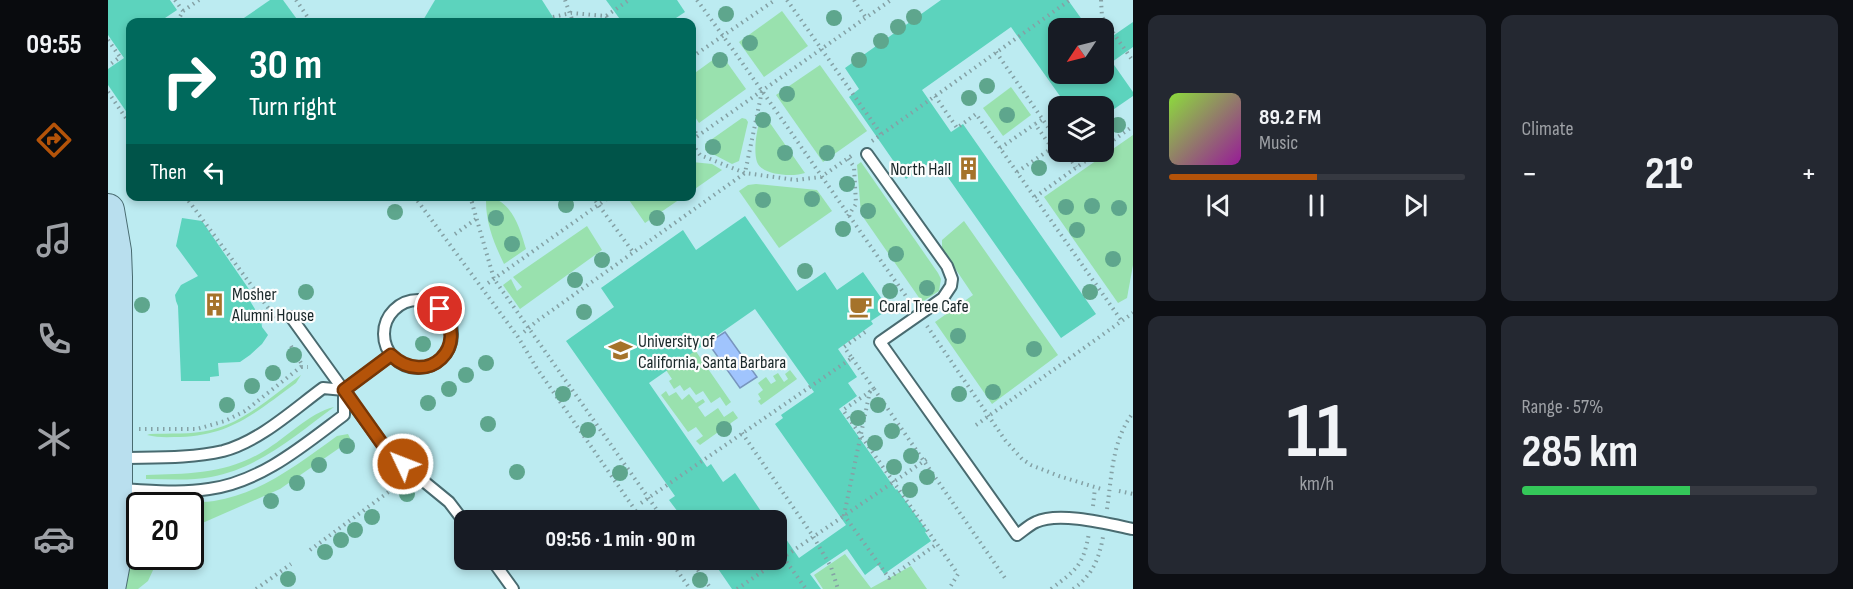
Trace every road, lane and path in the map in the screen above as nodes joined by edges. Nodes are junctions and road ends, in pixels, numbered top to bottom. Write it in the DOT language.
graph roads {
  1 [pos="175,0"];
  2 [pos="199,0"];
  3 [pos="296,0"];
  4 [pos="565,0"];
  5 [pos="629,0"];
  6 [pos="697,0"];
  7 [pos="775,0"];
  8 [pos="787,0"];
  9 [pos="854,0"];
  10 [pos="891,0"];
  11 [pos="1070,0"];
  12 [pos="1101,0"];
  13 [pos="183,11"];
  14 [pos="571,13"];
  15 [pos="606,16"];
  16 [pos="553,17"];
  17 [pos="179,18"];
  18 [pos="308,18"];
  19 [pos="572,18"];
  20 [pos="608,18"];
  21 [pos="866,18"];
  22 [pos="723,36"];
  23 [pos="108,40"];
  24 [pos="821,49"];
  25 [pos="996,52"];
  26 [pos="696,54"];
  27 [pos="1133,61"];
  28 [pos="108,66"];
  29 [pos="762,90"];
  30 [pos="108,92"];
  31 [pos="934,96"];
  32 [pos="126,118"];
  33 [pos="1042,118"];
  34 [pos="1035,124"];
  35 [pos="1048,126"];
  36 [pos="1133,126"];
  37 [pos="696,133"];
  38 [pos="881,134"];
  39 [pos="698,136"];
  40 [pos="1114,140"];
  41 [pos="872,141"];
  42 [pos="696,148"];
  43 [pos="1000,148"];
  44 [pos="855,153"];
  45 [pos="867,154"];
  46 [pos="848,158"];
  47 [pos="1072,162"];
  48 [pos="1083,162"];
  49 [pos="1076,167"];
  50 [pos="1017,172"];
  51 [pos="745,173"];
  52 [pos="821,177"];
  53 [pos="1035,197"];
  54 [pos="189,201"];
  55 [pos="418,201"];
  56 [pos="472,201"];
  57 [pos="595,201"];
  58 [pos="604,201"];
  59 [pos="598,205"];
  60 [pos="108,210"];
  61 [pos="848,216"];
  62 [pos="476,219"];
  63 [pos="455,234"];
  64 [pos="633,252"];
  65 [pos="494,279"];
  66 [pos="488,283"];
  67 [pos="1133,312"];
  68 [pos="919,315"];
  69 [pos="291,316"];
  70 [pos="1121,320"];
  71 [pos="279,325"];
  72 [pos="872,328"];
  73 [pos="529,329"];
  74 [pos="524,332"];
  75 [pos="289,343"];
  76 [pos="391,355"];
  77 [pos="852,358"];
  78 [pos="308,365"];
  79 [pos="301,367"];
  80 [pos="344,390"];
  81 [pos="872,390"];
  82 [pos="1133,413"];
  83 [pos="988,416"];
  84 [pos="975,425"];
  85 [pos="138,429"];
  86 [pos="742,433"];
  87 [pos="860,436"];
  88 [pos="113,458"];
  89 [pos="926,460"];
  90 [pos="395,474"];
  91 [pos="892,482"];
  92 [pos="1095,488"];
  93 [pos="112,489"];
  94 [pos="1101,489"];
  95 [pos="1119,491"];
  96 [pos="1133,494"];
  97 [pos="649,498"];
  98 [pos="641,503"];
  99 [pos="455,510"];
  100 [pos="635,510"];
  101 [pos="657,510"];
  102 [pos="1092,512"];
  103 [pos="844,515"];
  104 [pos="1105,524"];
  105 [pos="1133,530"];
  106 [pos="1089,532"];
  107 [pos="813,536"];
  108 [pos="937,544"];
  109 [pos="310,550"];
  110 [pos="787,554"];
  111 [pos="787,563"];
  112 [pos="291,564"];
  113 [pos="499,570"];
  114 [pos="677,570"];
  115 [pos="698,570"];
  116 [pos="764,570"];
  117 [pos="1007,581"];
  118 [pos="109,589"];
  119 [pos="256,589"];
  120 [pos="513,589"];
  121 [pos="690,589"];
  122 [pos="711,589"];
  123 [pos="737,589"];
  124 [pos="806,589"];
  125 [pos="838,589"];
  126 [pos="949,589"];
  127 [pos="1051,589"];
  128 [pos="1074,589"];
  1 -- 13 [label="path"];
  2 -- 13 [label="path"];
  3 -- 18 [label="path"];
  4 -- 14 [label="path"];
  5 -- 15 [label="path"];
  6 -- 22 [label="path"];
  7 -- 22 [label="path"];
  8 -- 24 [label="path"];
  9 -- 21 [label="path"];
  10 -- 21 [label="path"];
  11 -- 25 [label="path"];
  12 -- 27 [label="path"];
  13 -- 17 [label="path"];
  14 -- 15 [label="path"];
  14 -- 16 [label="path"];
  14 -- 19 [label="path"];
  15 -- 20 [label="path"];
  21 -- 24 [label="path"];
  22 -- 26 [label="path"];
  22 -- 29 [label="path"];
  23 -- 28 [label="path"];
  24 -- 29 [label="path"];
  24 -- 38 [label="path"];
  25 -- 31 [label="path"];
  25 -- 33 [label="path"];
  29 -- 39 [label="path"];
  29 -- 51 [label="path"];
  29 -- 52 [label="path"];
  30 -- 32 [label="path"];
  31 -- 38 [label="path"];
  31 -- 43 [label="path"];
  33 -- 34 [label="path"];
  33 -- 35 [label="path"];
  34 -- 43 [label="path"];
  34 -- 50 [label="path"];
  36 -- 40 [label="path"];
  37 -- 39 [label="path"];
  38 -- 41 [label="path"];
  42 -- 51 [label="path"];
  43 -- 50 [label="path"];
  44 -- 46 [label="path"];
  45 -- 68 [label="lane"];
  46 -- 52 [label="path"];
  46 -- 61 [label="path"];
  47 -- 49 [label="path"];
  48 -- 49 [label="path"];
  49 -- 53 [label="path"];
  50 -- 53 [label="path"];
  51 -- 52 [label="path"];
  51 -- 64 [label="path"];
  52 -- 61 [label="path"];
  53 -- 70 [label="path"];
  54 -- 71 [label="path"];
  55 -- 100 [label="path"];
  56 -- 62 [label="path"];
  57 -- 59 [label="path"];
  58 -- 59 [label="path"];
  59 -- 64 [label="path"];
  59 -- 65 [label="path"];
  60 -- 88 [label="main road"];
  61 -- 68 [label="path"];
  62 -- 63 [label="path"];
  62 -- 65 [label="path"];
  64 -- 73 [label="path"];
  65 -- 66 [label="path"];
  65 -- 73 [label="path"];
  67 -- 70 [label="path"];
  68 -- 83 [label="path"];
  68 -- 104 [label="lane"];
  69 -- 80 [label="lane"];
  70 -- 83 [label="path"];
  72 -- 77 [label="path"];
  73 -- 74 [label="path"];
  73 -- 97 [label="path"];
  75 -- 79 [label="path"];
  76 -- 76 [label="lane"];
  76 -- 80 [label="lane"];
  77 -- 81 [label="path"];
  77 -- 86 [label="path"];
  78 -- 79 [label="path"];
  79 -- 85 [label="path"];
  80 -- 88 [label="lane"];
  80 -- 93 [label="lane"];
  80 -- 99 [label="lane"];
  81 -- 87 [label="path"];
  81 -- 87 [label="path"];
  81 -- 89 [label="path"];
  82 -- 104 [label="path"];
  83 -- 84 [label="path"];
  83 -- 92 [label="path"];
  86 -- 97 [label="path"];
  86 -- 107 [label="path"];
  87 -- 91 [label="path"];
  87 -- 103 [label="path"];
  88 -- 93 [label="main road"];
  89 -- 91 [label="path"];
  89 -- 117 [label="path"];
  90 -- 109 [label="path"];
  91 -- 103 [label="path"];
  91 -- 108 [label="path"];
  92 -- 94 [label="path"];
  92 -- 102 [label="path"];
  93 -- 118 [label="main road"];
  95 -- 96 [label="path"];
  97 -- 98 [label="path"];
  97 -- 101 [label="path"];
  103 -- 107 [label="path"];
  103 -- 108 [label="path"];
  104 -- 105 [label="lane"];
  104 -- 128 [label="path"];
  106 -- 127 [label="path"];
  107 -- 110 [label="path"];
  107 -- 125 [label="path"];
  108 -- 126 [label="path"];
  111 -- 124 [label="path"];
  112 -- 119 [label="path"];
  113 -- 120 [label="lane"];
  114 -- 121 [label="path"];
  115 -- 122 [label="path"];
  116 -- 123 [label="path"];
}
